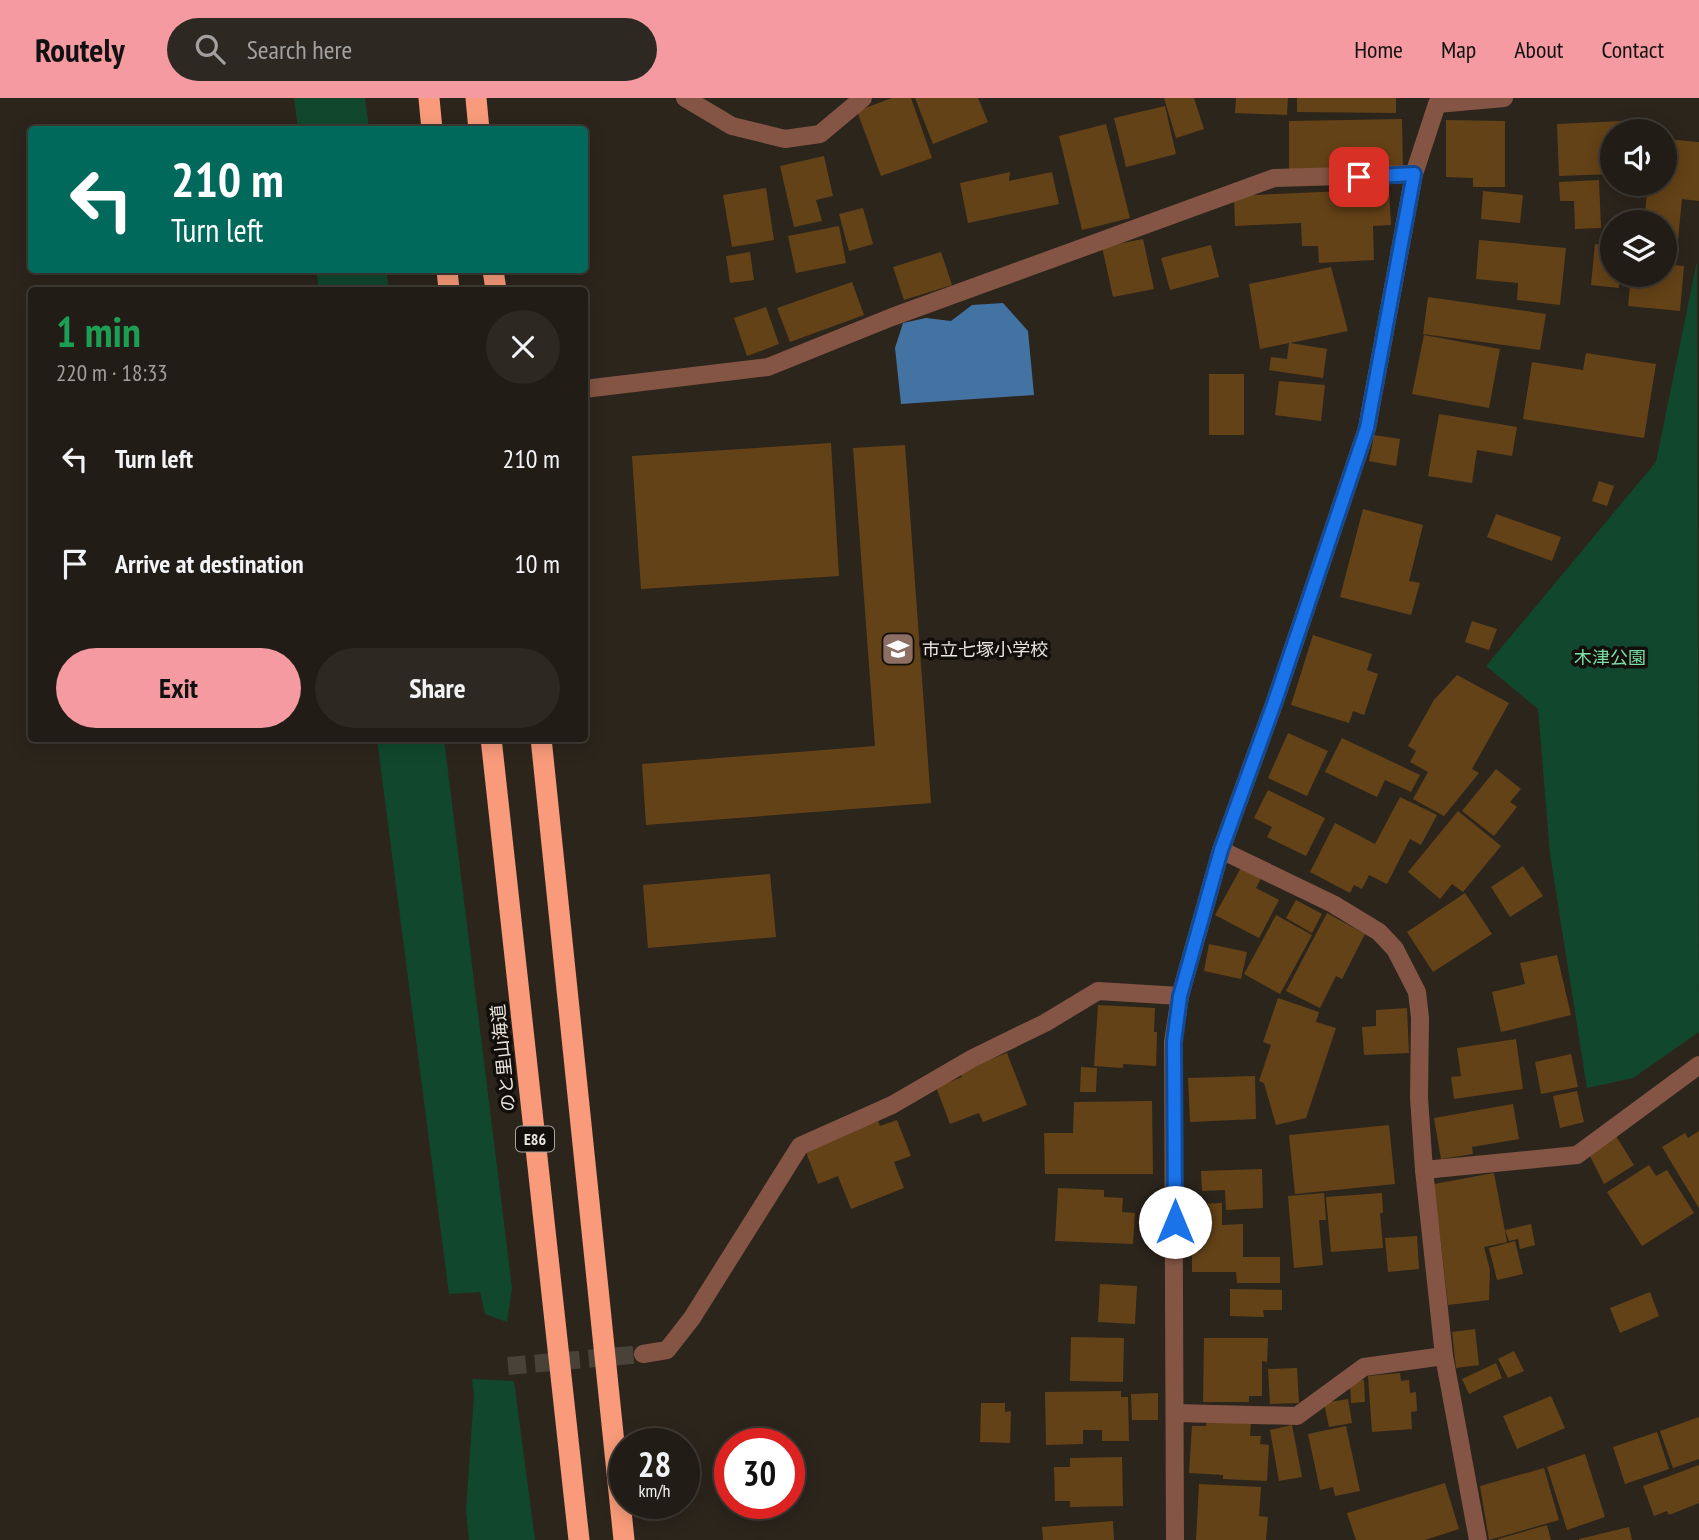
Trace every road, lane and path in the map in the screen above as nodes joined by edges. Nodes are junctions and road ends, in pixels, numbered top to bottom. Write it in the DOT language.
graph roads {
  1 [pos="429,98"];
  2 [pos="476,98"];
  3 [pos="685,98"];
  4 [pos="863,98"];
  5 [pos="1504,98"];
  6 [pos="1437,101"];
  7 [pos="432,126"];
  8 [pos="479,126"];
  9 [pos="1414,174"];
  10 [pos="588,389"];
  11 [pos="491,742"];
  12 [pos="541,742"];
  13 [pos="1221,850"];
  14 [pos="1180,996"];
  15 [pos="1699,1065"];
  16 [pos="1424,1170"];
  17 [pos="643,1354"];
  18 [pos="1444,1356"];
  19 [pos="1176,1413"];
  20 [pos="579,1540"];
  21 [pos="624,1540"];
  22 [pos="1175,1540"];
  23 [pos="1478,1540"];
  1 -- 7 [label="highway"];
  2 -- 8 [label="highway"];
  3 -- 4 [label="street"];
  5 -- 6 [label="street"];
  6 -- 9 [label="street"];
  9 -- 10 [label="street"];
  9 -- 13 [label="street"];
  11 -- 20 [label="highway, のと里山海道 / E86"];
  12 -- 21 [label="highway"];
  13 -- 14 [label="street"];
  13 -- 16 [label="street"];
  14 -- 17 [label="street"];
  14 -- 19 [label="street"];
  15 -- 16 [label="street"];
  16 -- 18 [label="street"];
  18 -- 19 [label="street"];
  18 -- 23 [label="street"];
  19 -- 22 [label="street"];
}
